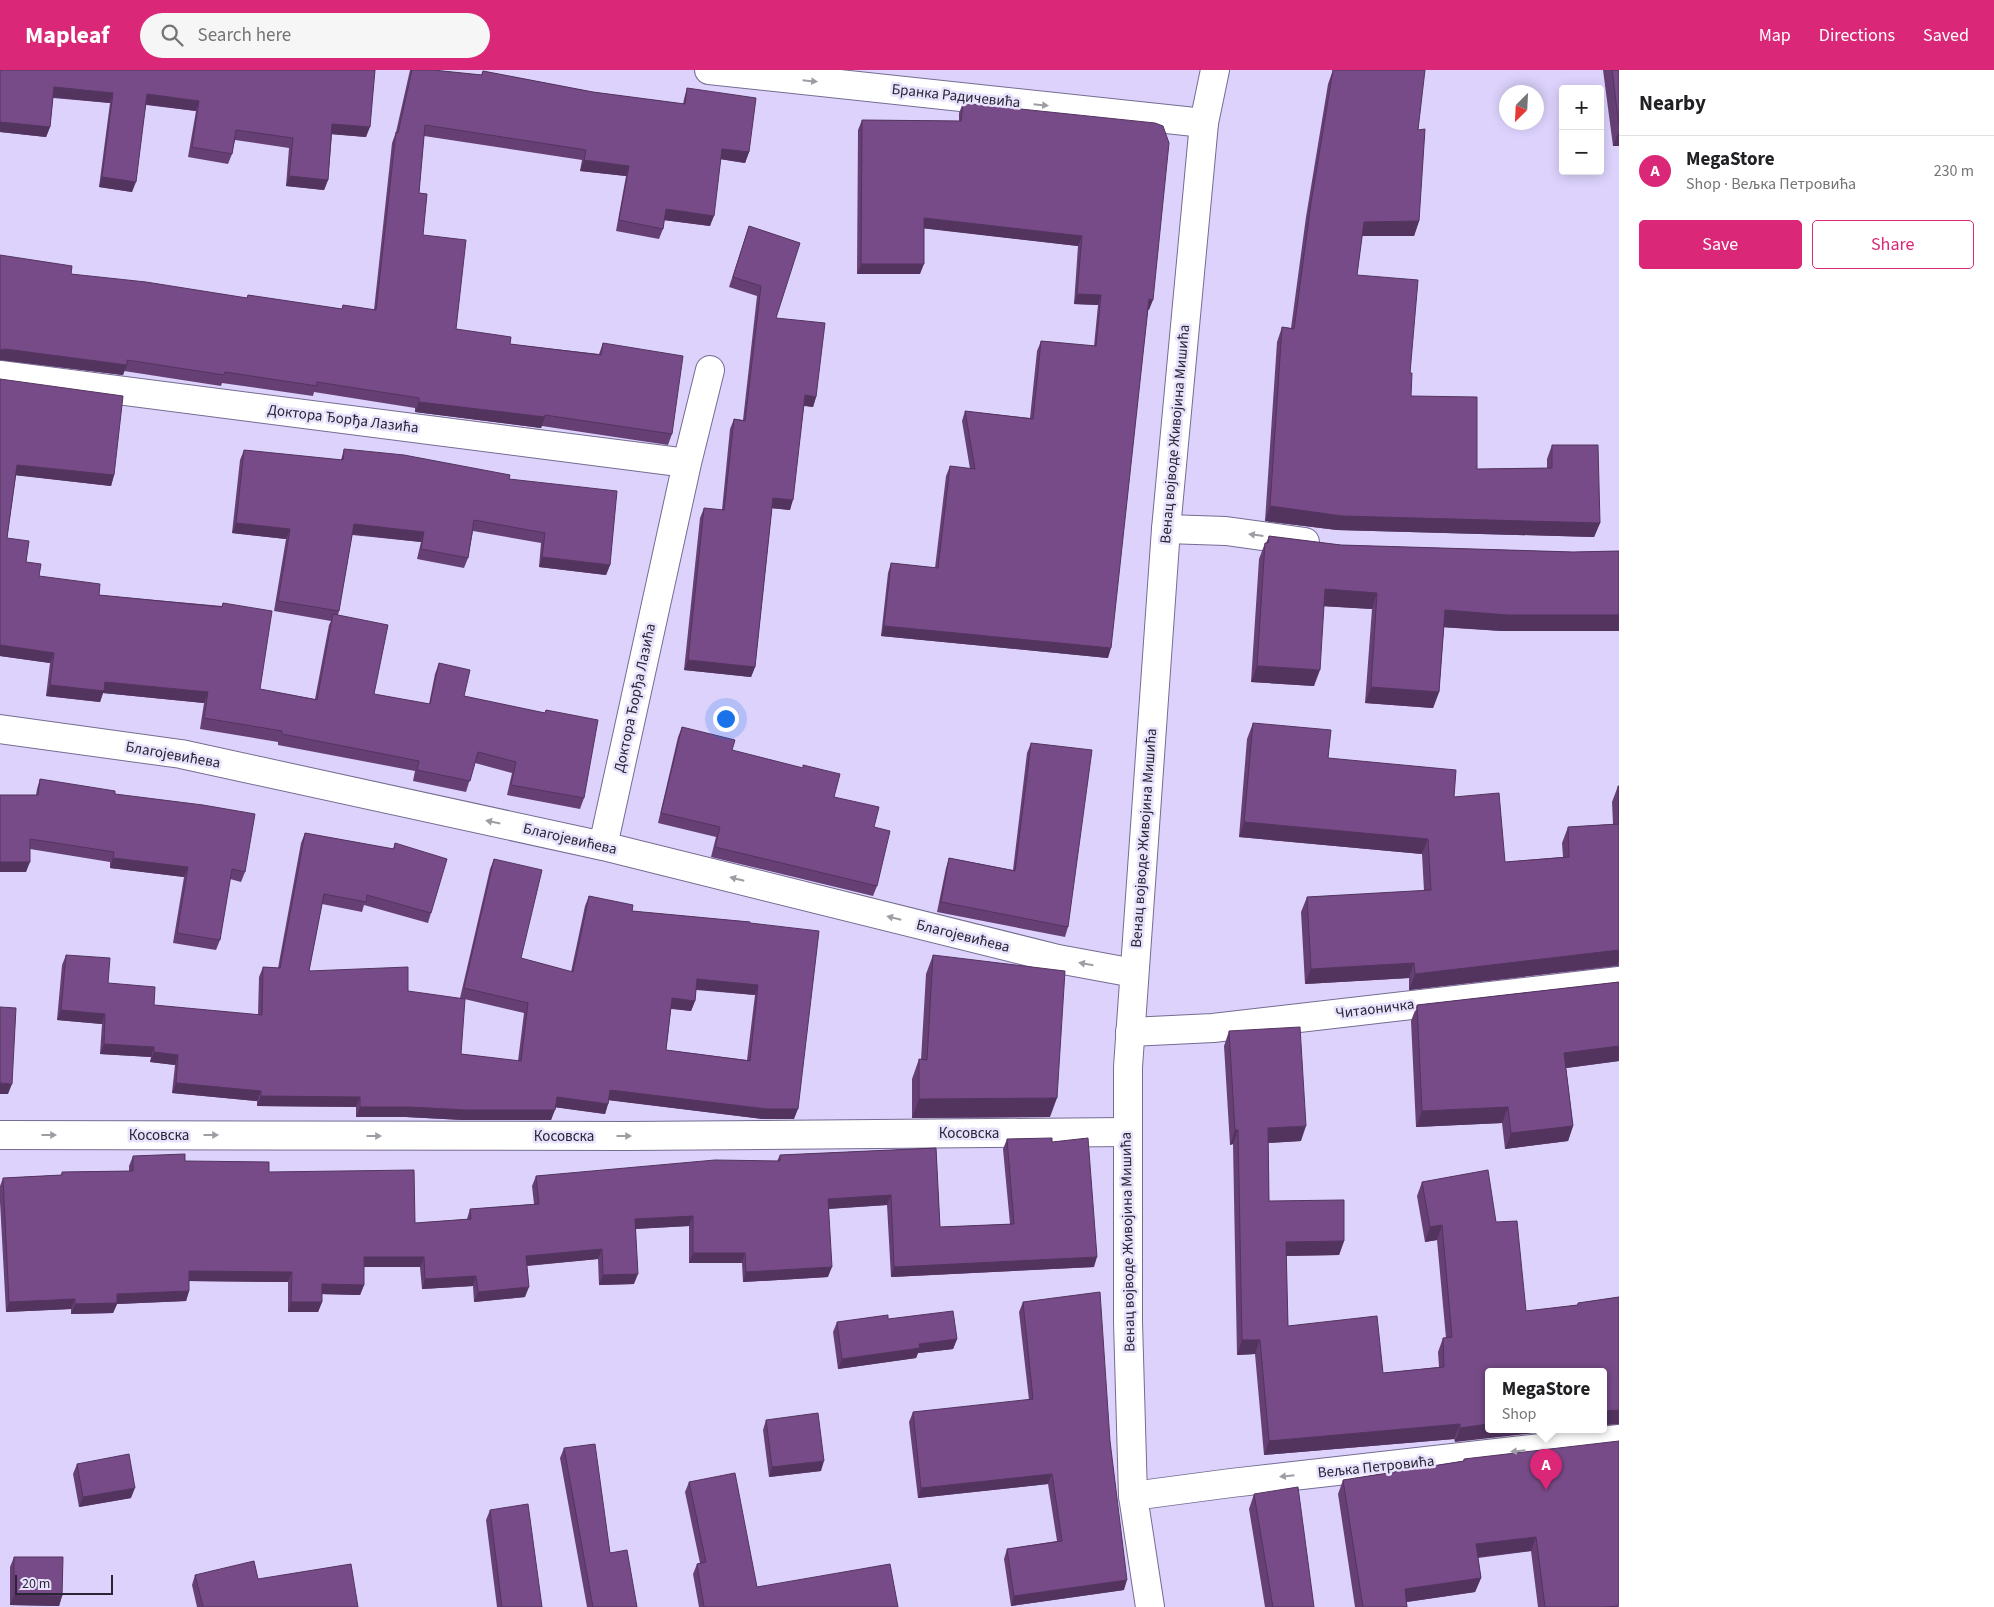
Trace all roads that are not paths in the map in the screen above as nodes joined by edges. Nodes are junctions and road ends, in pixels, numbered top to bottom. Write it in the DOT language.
graph roads {
  1 [pos="709,70"];
  2 [pos="1216,70"];
  3 [pos="1204,123"];
  4 [pos="710,370"];
  5 [pos="0,375"];
  6 [pos="687,463"];
  7 [pos="1166,530"];
  8 [pos="1327,545"];
  9 [pos="0,729"];
  10 [pos="603,846"];
  11 [pos="1134,973"];
  12 [pos="1619,981"];
  13 [pos="1130,1032"];
  14 [pos="1127,1132"];
  15 [pos="0,1135"];
  16 [pos="1619,1440"];
  17 [pos="1133,1496"];
  18 [pos="1150,1607"];
  1 -- 3 [label="street, Бранка Радичевића, one-way"];
  2 -- 3 [label="street, Венац војводе Живојина Мишића"];
  3 -- 7 [label="street, Венац војводе Живојина Мишића"];
  4 -- 6 [label="street, Доктора Ђорђа Лазића"];
  5 -- 6 [label="street, Доктора Ђорђа Лазића"];
  6 -- 10 [label="street, Доктора Ђорђа Лазића"];
  8 -- 7 [label="street, one-way"];
  7 -- 11 [label="street, Венац војводе Живојина Мишића"];
  10 -- 9 [label="street, Благојевићева, one-way"];
  11 -- 10 [label="street, Благојевићева, one-way"];
  11 -- 13 [label="street, Венац војводе Живојина Мишића"];
  12 -- 13 [label="street, Читаоничка"];
  13 -- 14 [label="street, Венац војводе Живојина Мишића"];
  15 -- 14 [label="street, Косовска, one-way"];
  14 -- 17 [label="street, Венац војводе Живојина Мишића"];
  16 -- 17 [label="street, Вељка Петровића, one-way"];
  17 -- 18 [label="street, Венац војводе Живојина Мишића"];
}
